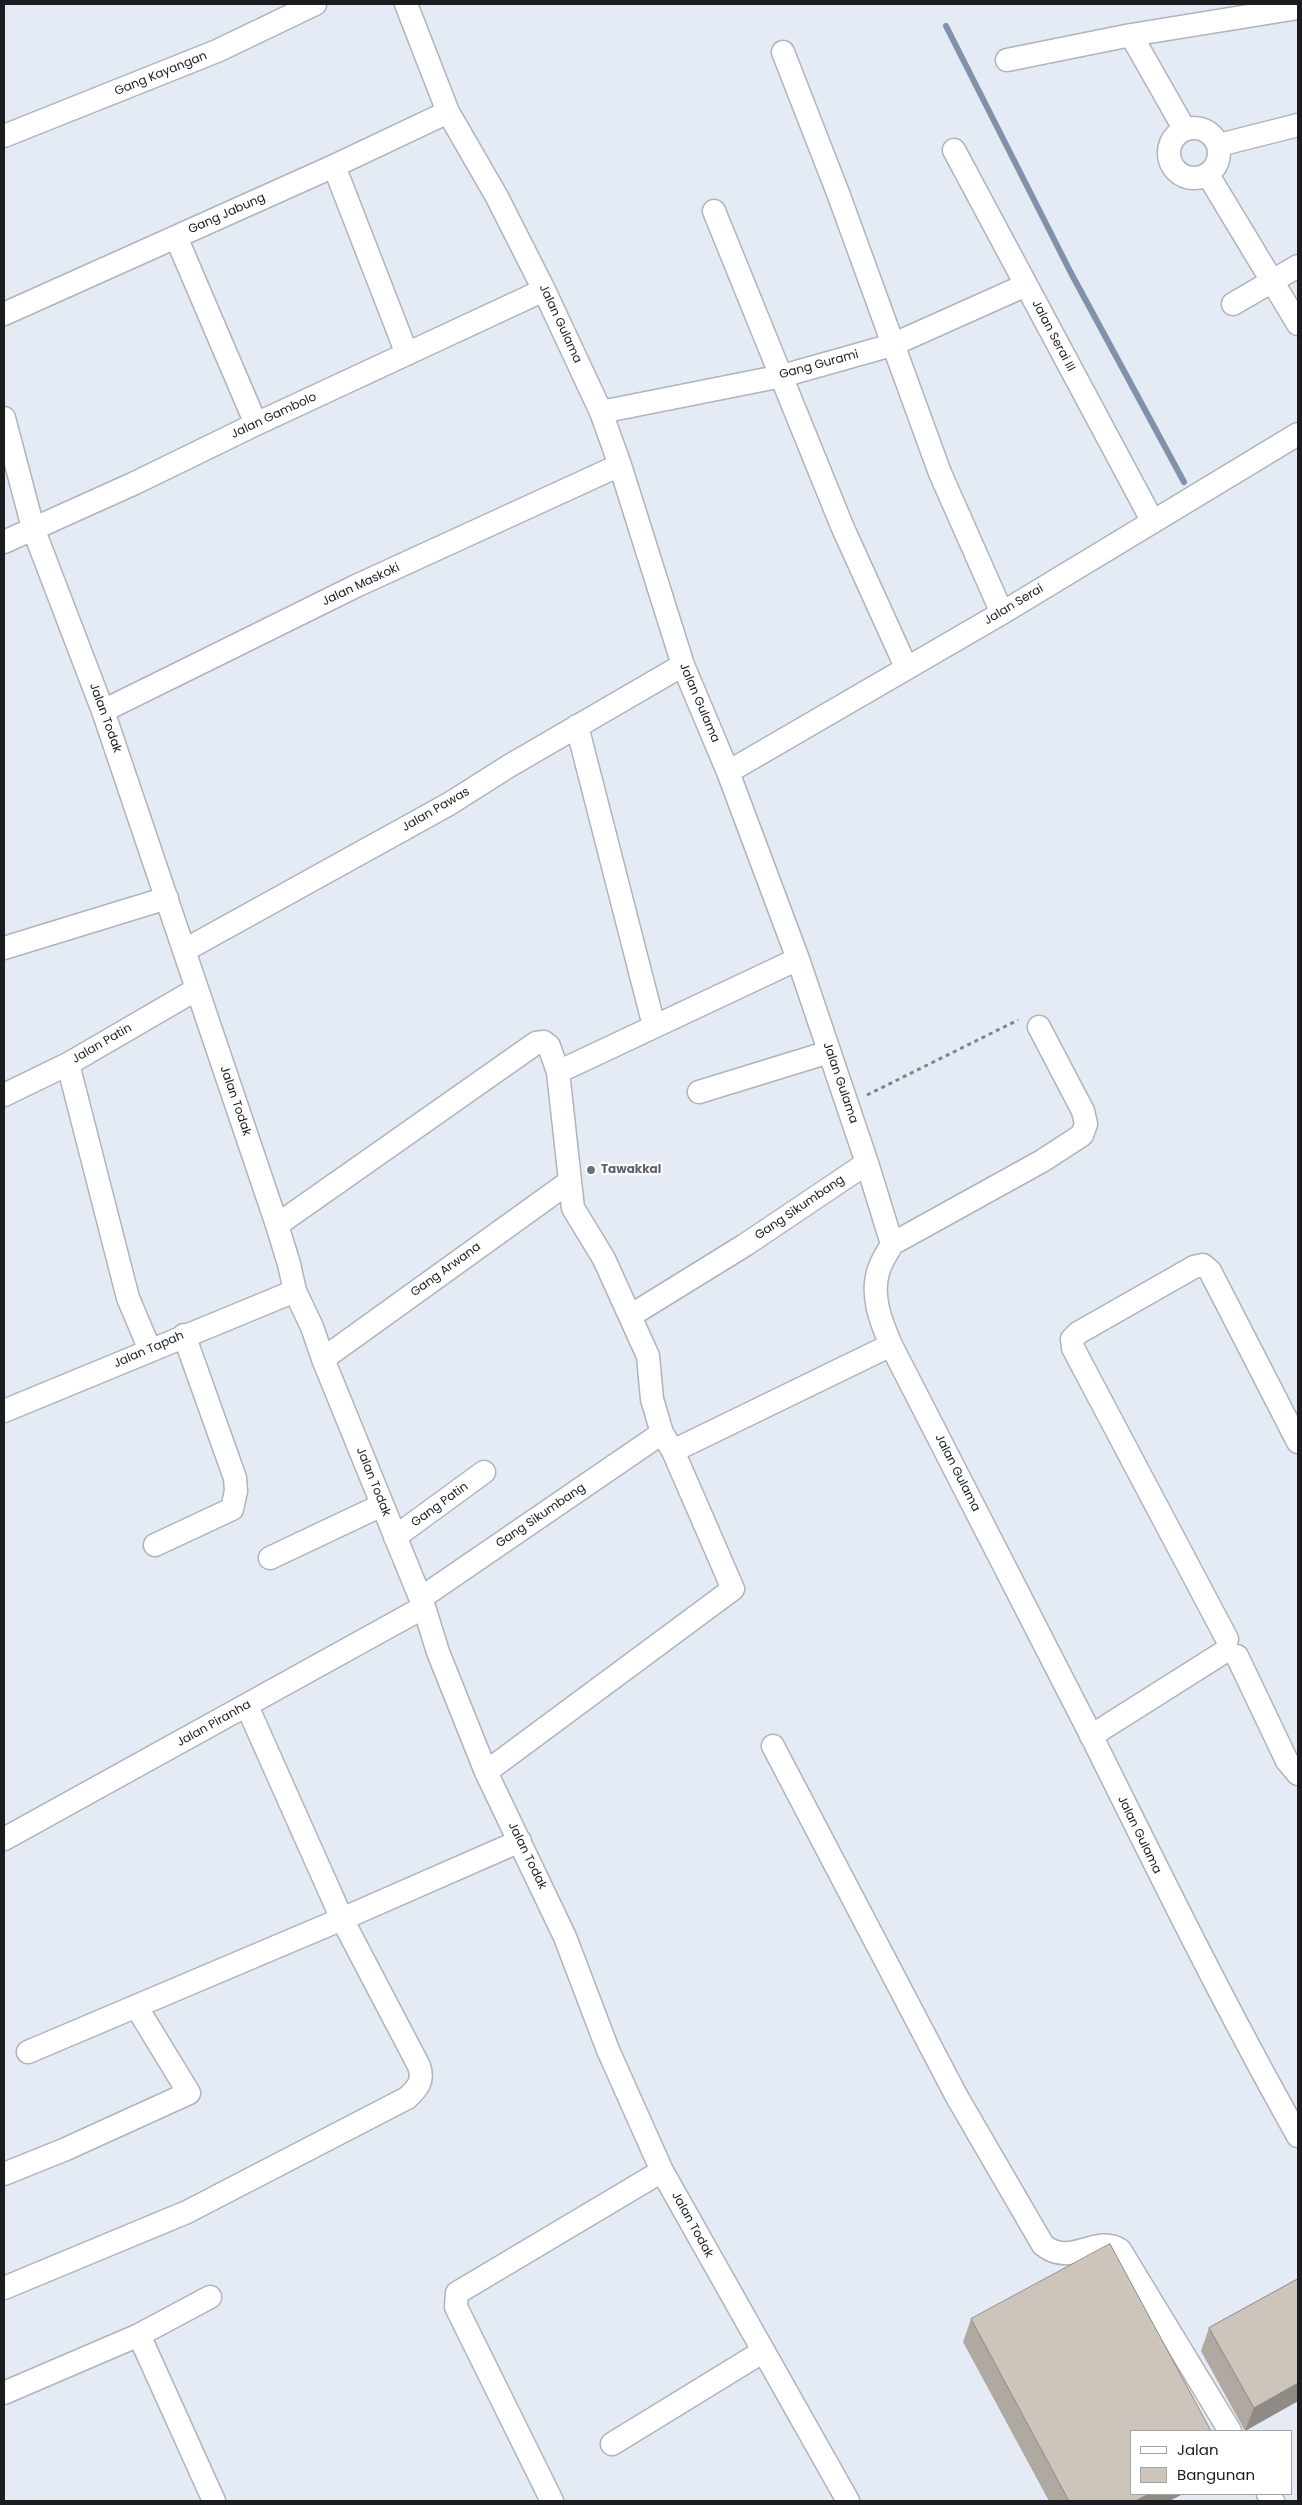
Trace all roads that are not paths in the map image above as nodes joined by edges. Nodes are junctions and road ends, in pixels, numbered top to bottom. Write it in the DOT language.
graph roads {
  1 [pos="315,4"];
  2 [pos="413,5"];
  3 [pos="1298,8"];
  4 [pos="1131,35"];
  5 [pos="783,52"];
  6 [pos="1007,60"];
  7 [pos="448,112"];
  8 [pos="1298,125"];
  9 [pos="1185,130"];
  10 [pos="4,136"];
  11 [pos="1219,146"];
  12 [pos="954,150"];
  13 [pos="334,166"];
  14 [pos="1208,175"];
  15 [pos="714,211"];
  16 [pos="176,237"];
  17 [pos="1298,266"];
  18 [pos="1272,282"];
  19 [pos="1026,285"];
  20 [pos="544,290"];
  21 [pos="1233,304"];
  22 [pos="4,314"];
  23 [pos="1298,324"];
  24 [pos="892,345"];
  25 [pos="406,354"];
  26 [pos="782,376"];
  27 [pos="601,412"];
  28 [pos="4,418"];
  29 [pos="256,424"];
  30 [pos="1298,434"];
  31 [pos="620,465"];
  32 [pos="1153,522"];
  33 [pos="33,528"];
  34 [pos="4,542"];
  35 [pos="1002,613"];
  36 [pos="683,665"];
  37 [pos="906,667"];
  38 [pos="103,711"];
  39 [pos="577,726"];
  40 [pos="728,772"];
  41 [pos="167,898"];
  42 [pos="4,948"];
  43 [pos="185,950"];
  44 [pos="798,959"];
  45 [pos="197,989"];
  46 [pos="654,1026"];
  47 [pos="1038,1027"];
  48 [pos="829,1052"];
  49 [pos="68,1064"];
  50 [pos="558,1072"];
  51 [pos="699,1092"];
  52 [pos="4,1095"];
  53 [pos="867,1163"];
  54 [pos="569,1182"];
  55 [pos="277,1225"];
  56 [pos="892,1244"];
  57 [pos="295,1292"];
  58 [pos="630,1316"];
  59 [pos="184,1335"];
  60 [pos="891,1346"];
  61 [pos="150,1350"];
  62 [pos="323,1359"];
  63 [pos="4,1412"];
  64 [pos="667,1442"];
  65 [pos="1298,1442"];
  66 [pos="484,1472"];
  67 [pos="382,1505"];
  68 [pos="395,1537"];
  69 [pos="154,1545"];
  70 [pos="270,1558"];
  71 [pos="422,1603"];
  72 [pos="1229,1649"];
  73 [pos="247,1706"];
  74 [pos="1091,1736"];
  75 [pos="773,1746"];
  76 [pos="486,1772"];
  77 [pos="1298,1774"];
  78 [pos="4,1839"];
  79 [pos="520,1841"];
  80 [pos="342,1920"];
  81 [pos="136,2006"];
  82 [pos="28,2052"];
  83 [pos="1298,2136"];
  84 [pos="662,2170"];
  85 [pos="4,2174"];
  86 [pos="4,2288"];
  87 [pos="210,2297"];
  88 [pos="139,2335"];
  89 [pos="762,2352"];
  90 [pos="4,2393"];
  91 [pos="1229,2430"];
  92 [pos="612,2444"];
  93 [pos="214,2501"];
  94 [pos="552,2501"];
  95 [pos="848,2501"];
  1 -- 10 [label="street, Gang Kayangan"];
  2 -- 7 [label="street, Jalan Gulama"];
  3 -- 4 [label="street"];
  4 -- 6 [label="street"];
  4 -- 9 [label="street"];
  5 -- 24 [label="street"];
  7 -- 13 [label="street, Gang Jabung"];
  7 -- 20 [label="street, Jalan Gulama"];
  8 -- 11 [label="street"];
  9 -- 11 [label="street"];
  9 -- 14 [label="street"];
  11 -- 14 [label="street"];
  12 -- 19 [label="street, Jalan Serai III"];
  13 -- 16 [label="street, Gang Jabung"];
  13 -- 25 [label="street"];
  14 -- 18 [label="street"];
  15 -- 26 [label="street"];
  16 -- 22 [label="street, Gang Jabung"];
  16 -- 29 [label="street"];
  17 -- 18 [label="street"];
  18 -- 21 [label="street"];
  18 -- 23 [label="street"];
  19 -- 24 [label="street, Gang Gurami"];
  19 -- 32 [label="street, Jalan Serai III"];
  20 -- 25 [label="street, Jalan Gambolo"];
  20 -- 27 [label="street, Jalan Gulama"];
  24 -- 26 [label="street, Gang Gurami"];
  24 -- 35 [label="street"];
  25 -- 29 [label="street, Jalan Gambolo"];
  26 -- 27 [label="street, Gang Gurami"];
  26 -- 37 [label="street"];
  27 -- 31 [label="street, Jalan Gulama"];
  28 -- 33 [label="street, Jalan Todak"];
  29 -- 33 [label="street, Jalan Gambolo"];
  30 -- 32 [label="street, Jalan Serai"];
  31 -- 36 [label="street, Jalan Gulama"];
  31 -- 38 [label="street, Jalan Maskoki"];
  32 -- 35 [label="street, Jalan Serai"];
  33 -- 34 [label="street, Jalan Gambolo"];
  33 -- 38 [label="street, Jalan Todak"];
  35 -- 37 [label="street, Jalan Serai"];
  36 -- 39 [label="street, Jalan Pawas"];
  36 -- 40 [label="street, Jalan Gulama"];
  37 -- 40 [label="street, Jalan Serai"];
  38 -- 41 [label="street, Jalan Todak"];
  39 -- 43 [label="street, Jalan Pawas"];
  39 -- 46 [label="street"];
  40 -- 44 [label="street, Jalan Gulama"];
  41 -- 42 [label="street"];
  41 -- 43 [label="street, Jalan Todak"];
  43 -- 45 [label="street, Jalan Todak"];
  44 -- 46 [label="street"];
  44 -- 48 [label="street, Jalan Gulama"];
  45 -- 49 [label="street, Jalan Patin"];
  45 -- 55 [label="street, Jalan Todak"];
  46 -- 50 [label="street"];
  47 -- 56 [label="street"];
  48 -- 51 [label="street"];
  48 -- 53 [label="street, Jalan Gulama"];
  49 -- 52 [label="street, Jalan Patin"];
  49 -- 61 [label="street"];
  50 -- 54 [label="street"];
  50 -- 55 [label="street"];
  53 -- 56 [label="street, Jalan Gulama"];
  53 -- 58 [label="street, Gang Sikumbang"];
  54 -- 58 [label="street"];
  54 -- 62 [label="street, Gang Arwana"];
  55 -- 57 [label="street, Jalan Todak"];
  56 -- 60 [label="street, Jalan Gulama"];
  57 -- 59 [label="street, Jalan Tapah"];
  57 -- 62 [label="street, Jalan Todak"];
  58 -- 64 [label="street"];
  59 -- 61 [label="street, Jalan Tapah"];
  59 -- 69 [label="street"];
  60 -- 64 [label="street, Gang Sikumbang"];
  60 -- 74 [label="street, Jalan Gulama"];
  61 -- 63 [label="street, Jalan Tapah"];
  62 -- 67 [label="street, Jalan Todak"];
  64 -- 71 [label="street, Gang Sikumbang"];
  64 -- 76 [label="street"];
  65 -- 72 [label="street"];
  66 -- 68 [label="street, Gang Patin"];
  67 -- 68 [label="street, Jalan Todak"];
  67 -- 70 [label="street"];
  68 -- 71 [label="street, Jalan Todak"];
  71 -- 73 [label="street, Jalan Piranha"];
  71 -- 76 [label="street, Jalan Todak"];
  72 -- 74 [label="street"];
  72 -- 77 [label="street"];
  73 -- 78 [label="street, Jalan Piranha"];
  73 -- 80 [label="street"];
  74 -- 83 [label="street, Jalan Gulama"];
  75 -- 91 [label="street"];
  76 -- 79 [label="street, Jalan Todak"];
  79 -- 80 [label="street"];
  79 -- 84 [label="street, Jalan Todak"];
  80 -- 81 [label="street"];
  80 -- 86 [label="street"];
  81 -- 82 [label="street"];
  81 -- 85 [label="street"];
  84 -- 89 [label="street, Jalan Todak"];
  84 -- 94 [label="street"];
  87 -- 88 [label="street"];
  88 -- 90 [label="street"];
  88 -- 93 [label="street"];
  89 -- 92 [label="street"];
  89 -- 95 [label="street, Jalan Todak"];
}
